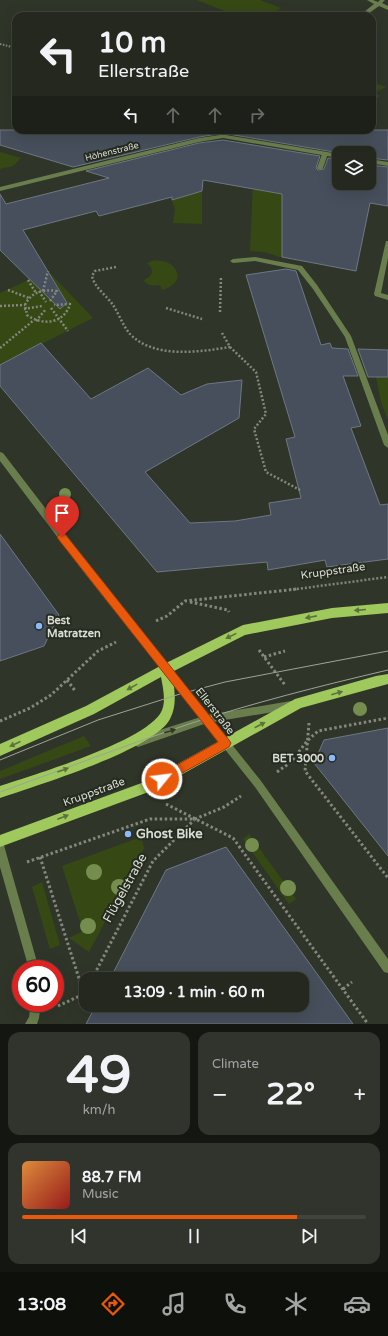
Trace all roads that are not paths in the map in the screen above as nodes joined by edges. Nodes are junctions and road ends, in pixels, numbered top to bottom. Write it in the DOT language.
graph roads {
  1 [pos="369,0"];
  2 [pos="380,2"];
  3 [pos="388,8"];
  4 [pos="367,12"];
  5 [pos="220,134"];
  6 [pos="228,134"];
  7 [pos="325,154"];
  8 [pos="332,155"];
  9 [pos="376,162"];
  10 [pos="388,164"];
  11 [pos="320,168"];
  12 [pos="0,189"];
  13 [pos="388,243"];
  14 [pos="233,261"];
  15 [pos="388,298"];
  16 [pos="388,445"];
  17 [pos="0,456"];
  18 [pos="388,608"];
  19 [pos="166,668"];
  20 [pos="388,679"];
  21 [pos="299,703"];
  22 [pos="207,719"];
  23 [pos="226,743"];
  24 [pos="120,748"];
  25 [pos="0,750"];
  26 [pos="0,792"];
  27 [pos="0,841"];
  28 [pos="0,849"];
  29 [pos="31,960"];
  30 [pos="388,968"];
  1 -- 2 [label="street"];
  2 -- 3 [label="street"];
  2 -- 4 [label="street"];
  5 -- 12 [label="street, Höhenstraße"];
  6 -- 7 [label="street, Höhenstraße"];
  7 -- 8 [label="street, Höhenstraße"];
  7 -- 11 [label="street"];
  9 -- 10 [label="street"];
  13 -- 15 [label="street"];
  14 -- 16 [label="street"];
  17 -- 19 [label="street, Ellerstraße"];
  18 -- 19 [label="main road, one-way"];
  19 -- 22 [label="street, Ellerstraße"];
  19 -- 24 [label="main road, Kruppstraße"];
  19 -- 25 [label="main road, one-way"];
  21 -- 20 [label="main road, Kruppstraße, one-way"];
  21 -- 22 [label="street, Kruppstraße"];
  23 -- 21 [label="main road, Kruppstraße, one-way"];
  22 -- 23 [label="street, Ellerstraße"];
  24 -- 22 [label="street, Kruppstraße, one-way"];
  27 -- 23 [label="main road, Kruppstraße, one-way"];
  23 -- 30 [label="street, Ellerstraße"];
  26 -- 24 [label="main road, Kruppstraße, one-way"];
  28 -- 29 [label="street"];
}
